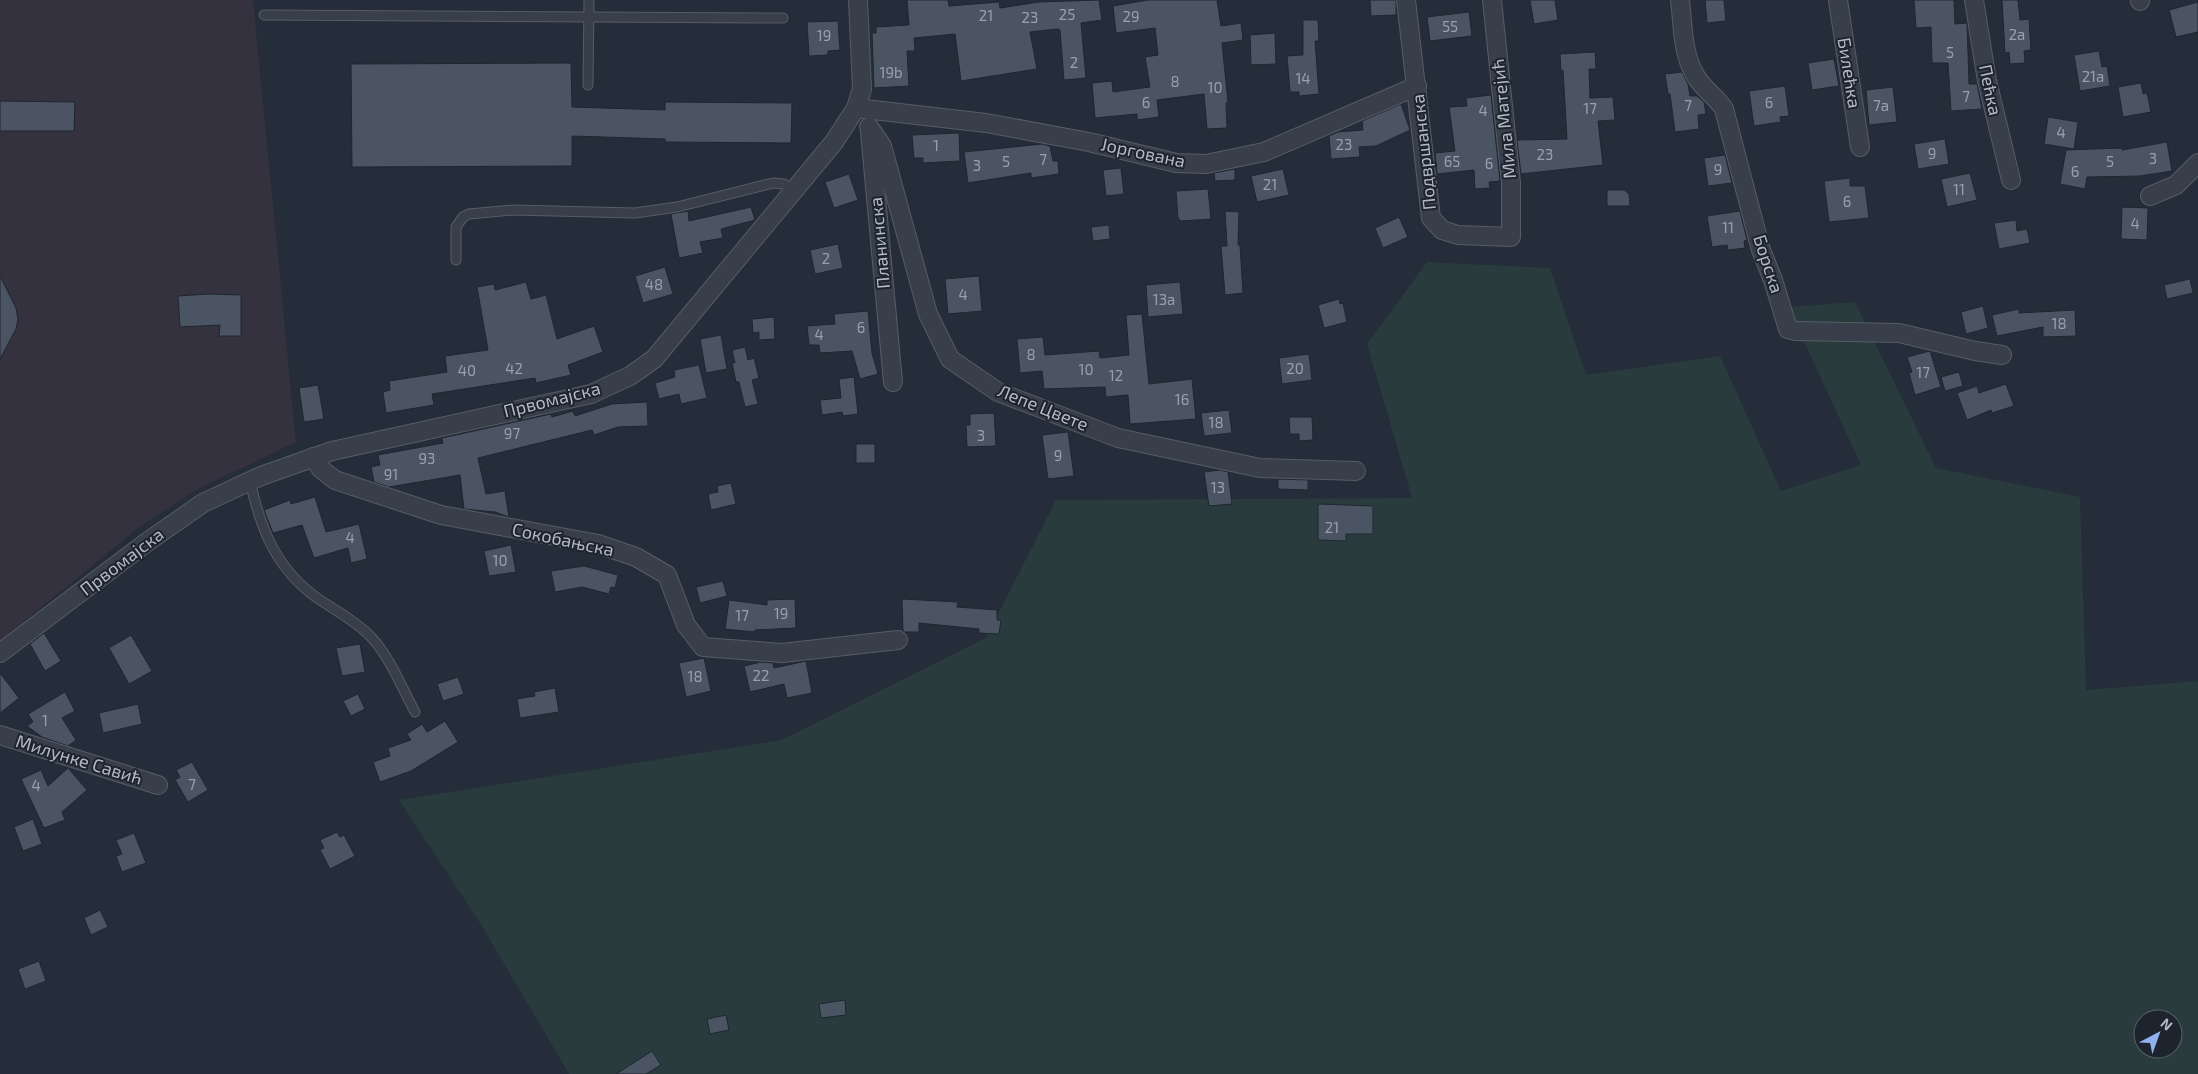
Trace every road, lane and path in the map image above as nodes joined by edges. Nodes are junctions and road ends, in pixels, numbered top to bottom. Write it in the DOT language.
graph roads {
  1 [pos="589,0"];
  2 [pos="858,0"];
  3 [pos="1406,0"];
  4 [pos="1492,0"];
  5 [pos="1680,0"];
  6 [pos="1838,0"];
  7 [pos="1974,0"];
  8 [pos="264,15"];
  9 [pos="588,18"];
  10 [pos="783,18"];
  11 [pos="588,85"];
  12 [pos="1417,86"];
  13 [pos="856,108"];
  14 [pos="869,127"];
  15 [pos="1860,147"];
  16 [pos="2198,163"];
  17 [pos="2011,180"];
  18 [pos="793,191"];
  19 [pos="2150,196"];
  20 [pos="1511,237"];
  21 [pos="456,260"];
  22 [pos="2002,355"];
  23 [pos="893,382"];
  24 [pos="313,458"];
  25 [pos="1356,471"];
  26 [pos="250,481"];
  27 [pos="898,640"];
  28 [pos="0,654"];
  29 [pos="415,712"];
  30 [pos="0,735"];
  31 [pos="158,785"];
  1 -- 9 [label="lane"];
  2 -- 13 [label="street"];
  3 -- 12 [label="street, Подвршанска"];
  4 -- 20 [label="street, Мила Матејић"];
  5 -- 22 [label="street, Борска"];
  6 -- 15 [label="street, Билећка"];
  7 -- 17 [label="street, Пећка"];
  8 -- 9 [label="lane"];
  9 -- 10 [label="lane"];
  9 -- 11 [label="lane"];
  12 -- 13 [label="street, Јоргована"];
  12 -- 20 [label="street, Подвршанска"];
  13 -- 14 [label="street, Планинска"];
  13 -- 18 [label="street, Првомајска"];
  14 -- 23 [label="street, Планинска"];
  14 -- 25 [label="street, Лепе Цвете"];
  16 -- 19 [label="street"];
  18 -- 21 [label="lane"];
  18 -- 24 [label="street, Првомајска"];
  24 -- 26 [label="street, Првомајска"];
  24 -- 27 [label="street, Сокобањска"];
  26 -- 28 [label="street, Првомајска"];
  26 -- 29 [label="lane"];
  30 -- 31 [label="street, Милунке Савић"];
}
